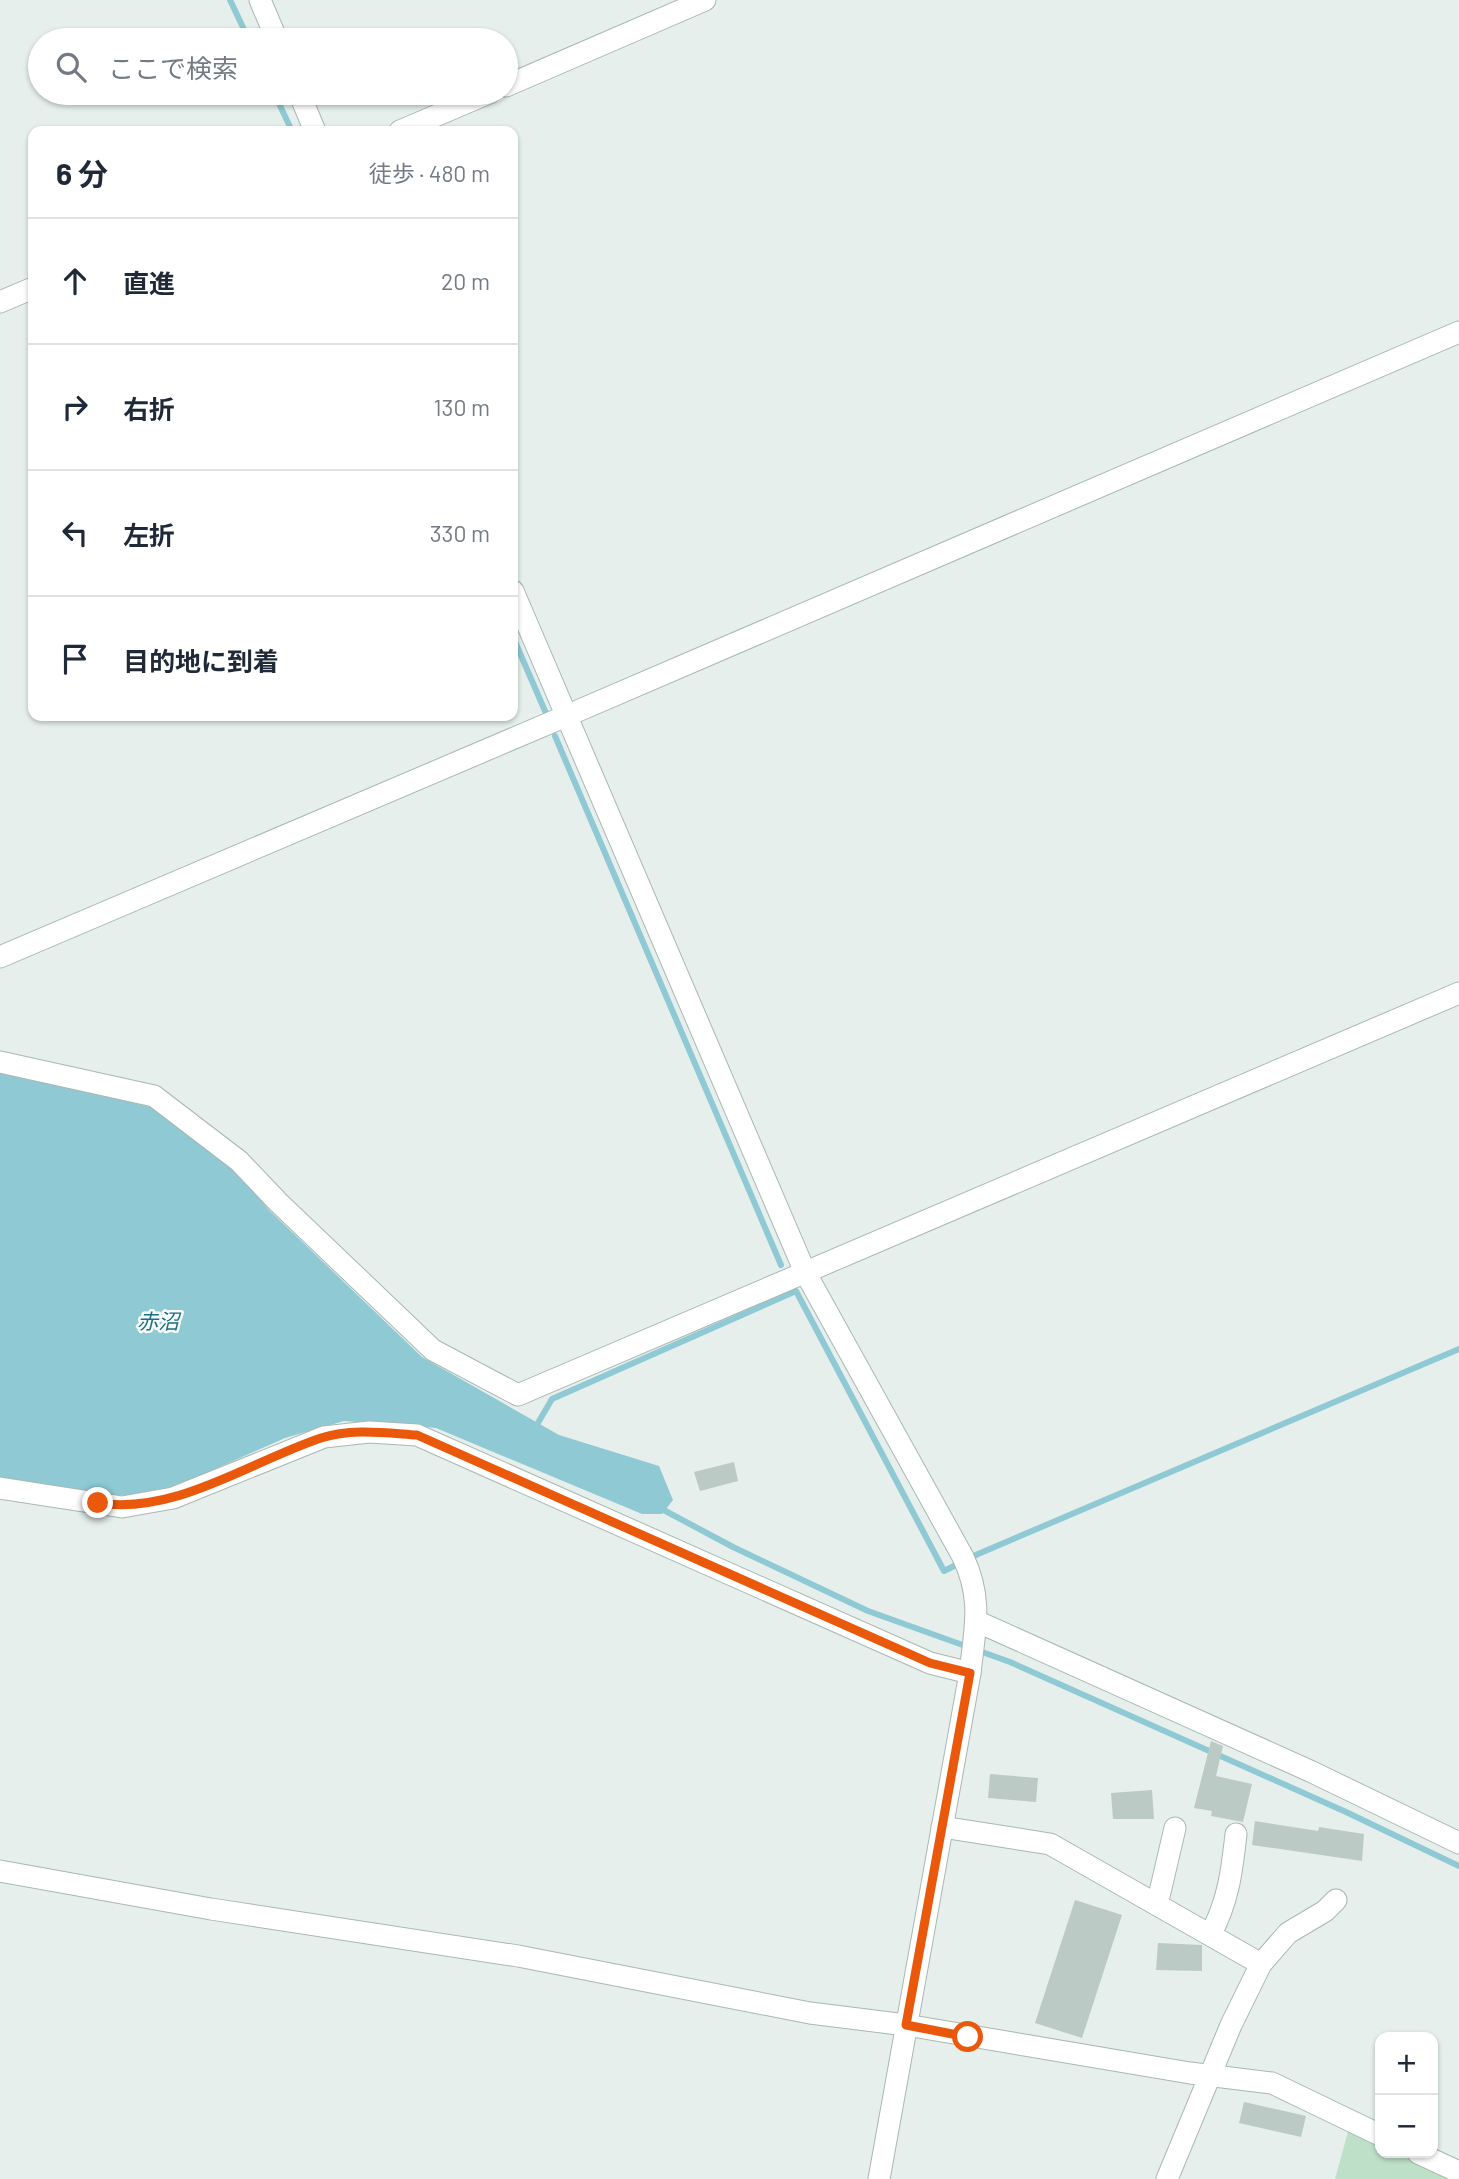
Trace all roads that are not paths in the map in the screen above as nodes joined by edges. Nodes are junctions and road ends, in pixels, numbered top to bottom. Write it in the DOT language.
graph roads {
  1 [pos="260,0"];
  2 [pos="705,0"];
  3 [pos="272,28"];
  4 [pos="518,81"];
  5 [pos="304,105"];
  6 [pos="461,105"];
  7 [pos="313,126"];
  8 [pos="412,126"];
  9 [pos="28,290"];
  10 [pos="0,302"];
  11 [pos="1459,332"];
  12 [pos="518,603"];
  13 [pos="566,716"];
  14 [pos="0,957"];
  15 [pos="1459,993"];
  16 [pos="0,1062"];
  17 [pos="805,1272"];
  18 [pos="0,1489"];
  19 [pos="976,1625"];
  20 [pos="971,1665"];
  21 [pos="942,1827"];
  22 [pos="1175,1828"];
  23 [pos="1236,1834"];
  24 [pos="1459,1843"];
  25 [pos="0,1871"];
  26 [pos="1336,1900"];
  27 [pos="1157,1905"];
  28 [pos="1210,1935"];
  29 [pos="1261,1964"];
  30 [pos="906,2025"];
  31 [pos="1211,2076"];
  32 [pos="1375,2133"];
  33 [pos="1429,2158"];
  34 [pos="1459,2172"];
  35 [pos="879,2179"];
  36 [pos="1167,2179"];
  1 -- 3 [label="street"];
  2 -- 4 [label="street"];
  5 -- 7 [label="street"];
  6 -- 8 [label="street"];
  9 -- 10 [label="street"];
  11 -- 13 [label="street"];
  12 -- 13 [label="street"];
  13 -- 14 [label="street"];
  13 -- 17 [label="street"];
  15 -- 17 [label="street"];
  16 -- 17 [label="street"];
  17 -- 19 [label="street"];
  18 -- 20 [label="street"];
  19 -- 20 [label="street"];
  19 -- 24 [label="street"];
  20 -- 21 [label="street"];
  21 -- 27 [label="street"];
  21 -- 30 [label="street"];
  22 -- 27 [label="street"];
  23 -- 28 [label="street"];
  25 -- 30 [label="street"];
  26 -- 29 [label="street"];
  27 -- 28 [label="street"];
  28 -- 29 [label="street"];
  29 -- 31 [label="street"];
  30 -- 31 [label="street"];
  30 -- 35 [label="street"];
  31 -- 32 [label="street"];
  31 -- 36 [label="street"];
  33 -- 34 [label="street"];
}
